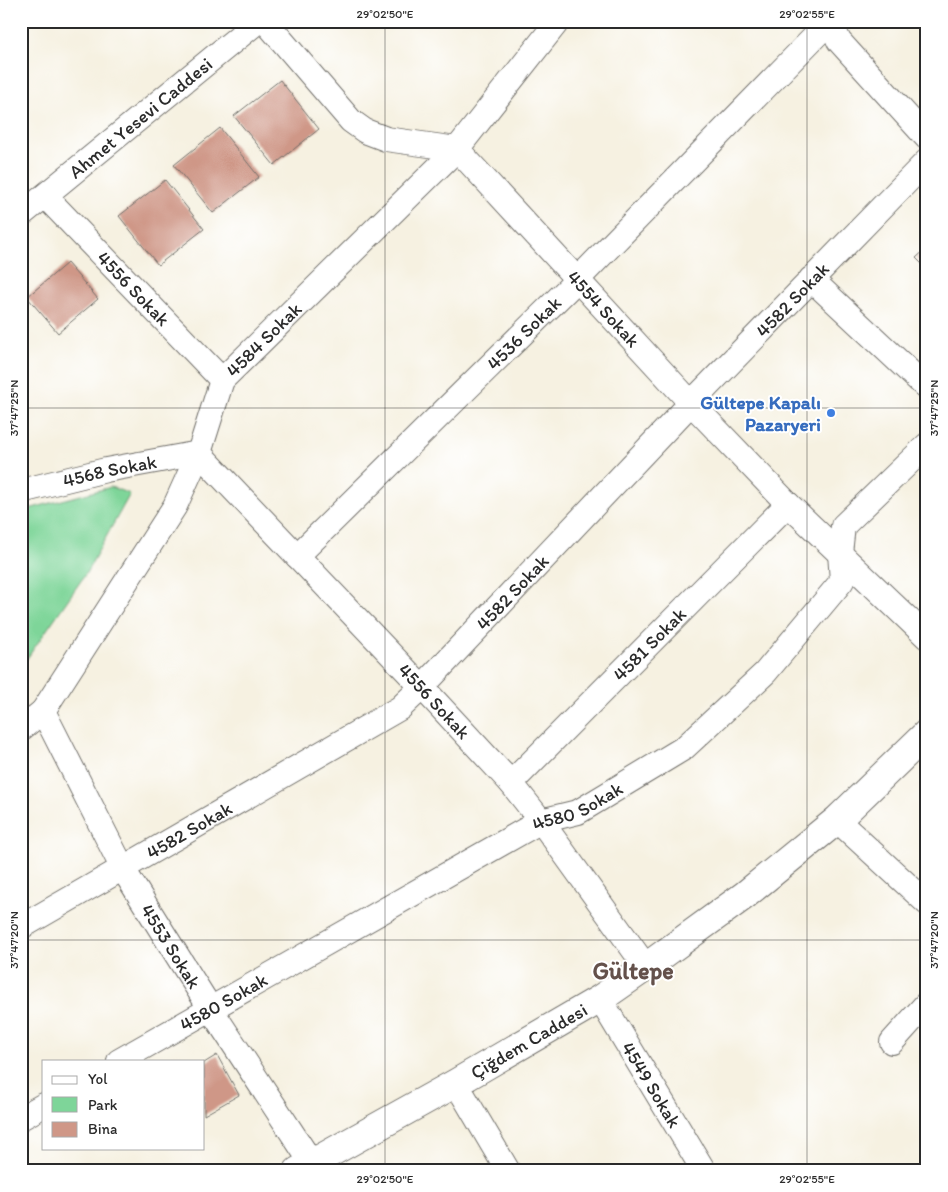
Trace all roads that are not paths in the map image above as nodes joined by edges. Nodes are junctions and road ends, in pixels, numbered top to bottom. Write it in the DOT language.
graph roads {
  1 [pos="258,21"];
  2 [pos="265,21"];
  3 [pos="558,21"];
  4 [pos="830,21"];
  5 [pos="927,138"];
  6 [pos="457,148"];
  7 [pos="927,161"];
  8 [pos="45,196"];
  9 [pos="21,215"];
  10 [pos="578,279"];
  11 [pos="811,279"];
  12 [pos="222,380"];
  13 [pos="927,388"];
  14 [pos="691,403"];
  15 [pos="927,445"];
  16 [pos="200,453"];
  17 [pos="21,491"];
  18 [pos="788,504"];
  19 [pos="840,553"];
  20 [pos="297,556"];
  21 [pos="927,637"];
  22 [pos="422,687"];
  23 [pos="43,711"];
  24 [pos="21,729"];
  25 [pos="927,732"];
  26 [pos="511,783"];
  27 [pos="837,820"];
  28 [pos="541,821"];
  29 [pos="123,869"];
  30 [pos="927,903"];
  31 [pos="21,927"];
  32 [pos="646,967"];
  33 [pos="600,999"];
  34 [pos="927,1003"];
  35 [pos="210,1008"];
  36 [pos="892,1042"];
  37 [pos="121,1060"];
  38 [pos="456,1083"];
  39 [pos="42,1105"];
  40 [pos="21,1118"];
  41 [pos="309,1168"];
  42 [pos="508,1171"];
  43 [pos="704,1171"];
  1 -- 8 [label="street, Ahmet Yesevi Caddesi"];
  2 -- 6 [label="street"];
  3 -- 6 [label="street, 4584 Sokak"];
  4 -- 5 [label="street"];
  4 -- 10 [label="street, 4536 Sokak"];
  6 -- 10 [label="street, 4554 Sokak"];
  6 -- 12 [label="street, 4584 Sokak"];
  7 -- 11 [label="street, 4582 Sokak"];
  8 -- 9 [label="street, Ahmet Yesevi Caddesi"];
  8 -- 12 [label="street, 4556 Sokak"];
  10 -- 14 [label="street, 4554 Sokak"];
  10 -- 20 [label="street, 4536 Sokak"];
  11 -- 13 [label="street"];
  11 -- 14 [label="street, 4582 Sokak"];
  12 -- 16 [label="street, 4584 Sokak"];
  14 -- 18 [label="street, 4554 Sokak"];
  14 -- 22 [label="street, 4582 Sokak"];
  15 -- 19 [label="street, 4580 Sokak"];
  16 -- 17 [label="street, 4568 Sokak"];
  16 -- 20 [label="street, 4556 Sokak"];
  16 -- 23 [label="street, 4584 Sokak"];
  18 -- 19 [label="street, 4554 Sokak"];
  18 -- 26 [label="street, 4581 Sokak"];
  19 -- 21 [label="street, 4554 Sokak"];
  19 -- 28 [label="street, 4580 Sokak"];
  20 -- 22 [label="street, 4556 Sokak"];
  22 -- 26 [label="street, 4556 Sokak"];
  22 -- 29 [label="street, 4582 Sokak"];
  23 -- 24 [label="street, 4584 Sokak"];
  23 -- 29 [label="street, 4553 Sokak"];
  25 -- 27 [label="street, Çiğdem Caddesi"];
  26 -- 28 [label="street, 4556 Sokak"];
  27 -- 30 [label="street"];
  27 -- 32 [label="street, Çiğdem Caddesi"];
  28 -- 32 [label="street, 4556 Sokak"];
  28 -- 35 [label="street, 4580 Sokak"];
  29 -- 31 [label="street, 4582 Sokak"];
  29 -- 35 [label="street, 4553 Sokak"];
  32 -- 33 [label="street, Çiğdem Caddesi"];
  33 -- 38 [label="street, Çiğdem Caddesi"];
  33 -- 43 [label="street, 4549 Sokak"];
  34 -- 36 [label="street"];
  35 -- 37 [label="street, 4580 Sokak"];
  35 -- 41 [label="street, 4553 Sokak"];
  38 -- 41 [label="street, Çiğdem Caddesi"];
  38 -- 42 [label="street"];
  39 -- 40 [label="street"];
}
